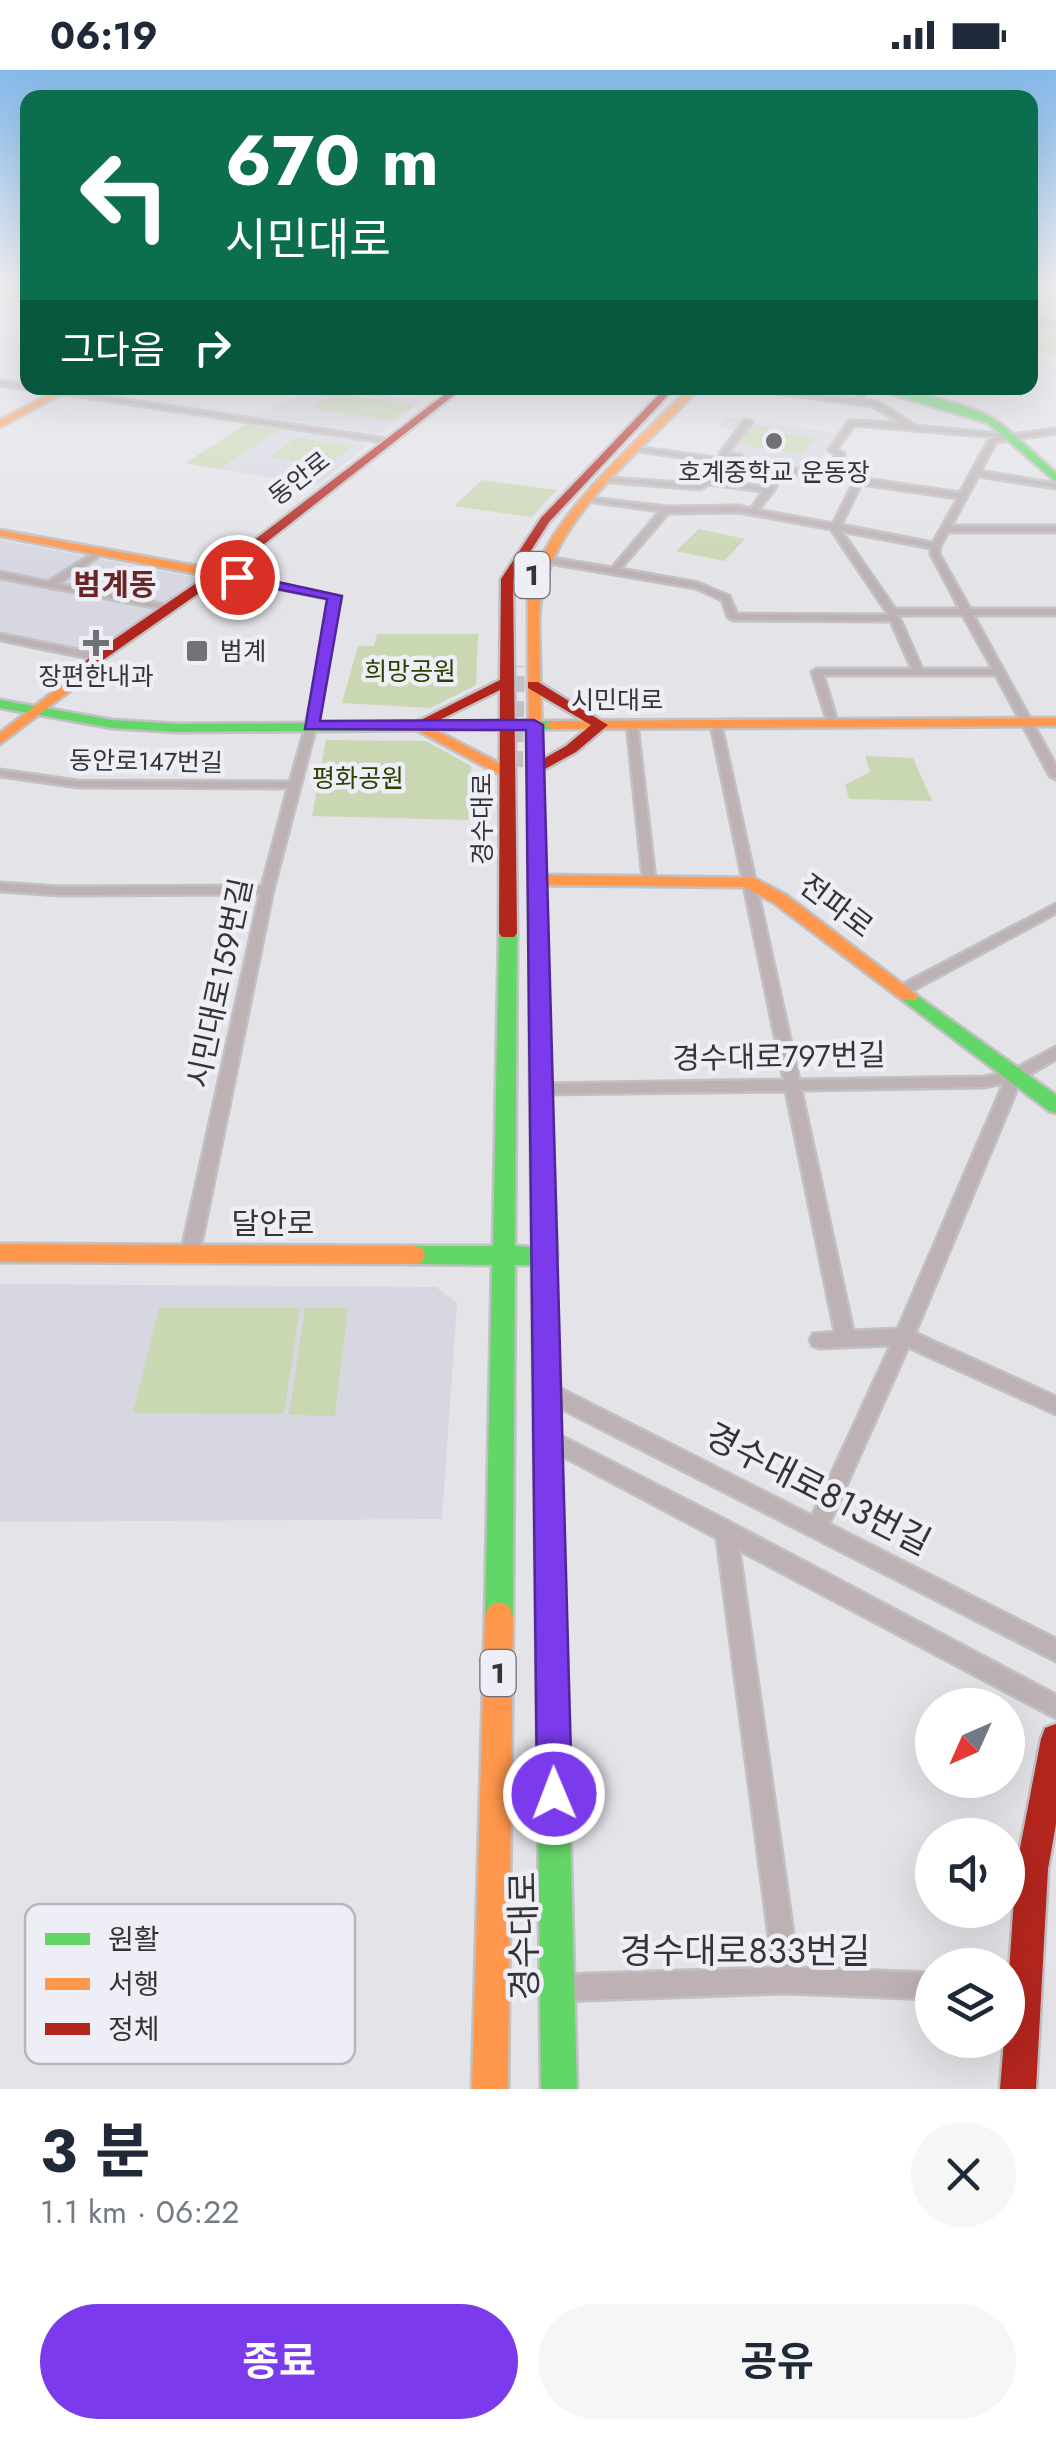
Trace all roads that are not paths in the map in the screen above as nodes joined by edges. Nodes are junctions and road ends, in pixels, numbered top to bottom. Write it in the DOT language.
graph roads {
  1 [pos="36,395"];
  2 [pos="40,395"];
  3 [pos="87,395"];
  4 [pos="449,395"];
  5 [pos="664,395"];
  6 [pos="688,395"];
  7 [pos="798,395"];
  8 [pos="861,395"];
  9 [pos="902,395"];
  10 [pos="856,402"];
  11 [pos="0,414"];
  12 [pos="1042,419"];
  13 [pos="748,422"];
  14 [pos="0,424"];
  15 [pos="909,426"];
  16 [pos="1056,432"];
  17 [pos="1033,434"];
  18 [pos="1010,436"];
  19 [pos="388,441"];
  20 [pos="639,450"];
  21 [pos="785,470"];
  22 [pos="976,473"];
  23 [pos="827,476"];
  24 [pos="611,480"];
  25 [pos="858,480"];
  26 [pos="1056,482"];
  27 [pos="770,490"];
  28 [pos="964,496"];
  29 [pos="592,502"];
  30 [pos="666,510"];
  31 [pos="754,512"];
  32 [pos="835,528"];
  33 [pos="946,529"];
  34 [pos="1051,529"];
  35 [pos="0,533"];
  36 [pos="1056,544"];
  37 [pos="936,546"];
  38 [pos="100,552"];
  39 [pos="546,560"];
  40 [pos="614,570"];
  41 [pos="218,574"];
  42 [pos="0,575"];
  43 [pos="50,585"];
  44 [pos="166,608"];
  45 [pos="966,612"];
  46 [pos="1056,612"];
  47 [pos="894,615"];
  48 [pos="0,637"];
  49 [pos="98,658"];
  50 [pos="918,672"];
  51 [pos="998,672"];
  52 [pos="520,675"];
  53 [pos="72,682"];
  54 [pos="0,704"];
  55 [pos="35,712"];
  56 [pos="1025,722"];
  57 [pos="1056,722"];
  58 [pos="632,724"];
  59 [pos="833,724"];
  60 [pos="418,725"];
  61 [pos="506,725"];
  62 [pos="534,725"];
  63 [pos="601,725"];
  64 [pos="716,725"];
  65 [pos="311,726"];
  66 [pos="0,740"];
  67 [pos="0,773"];
  68 [pos="1056,776"];
  69 [pos="520,778"];
  70 [pos="293,785"];
  71 [pos="649,879"];
  72 [pos="538,880"];
  73 [pos="748,882"];
  74 [pos="0,888"];
  75 [pos="267,890"];
  76 [pos="1056,908"];
  77 [pos="899,992"];
  78 [pos="1056,1052"];
  79 [pos="542,1062"];
  80 [pos="1016,1076"];
  81 [pos="790,1082"];
  82 [pos="543,1089"];
  83 [pos="1056,1106"];
  84 [pos="0,1253"];
  85 [pos="190,1254"];
  86 [pos="546,1256"];
  87 [pos="504,1257"];
  88 [pos="904,1337"];
  89 [pos="846,1339"];
  90 [pos="819,1340"];
  91 [pos="548,1392"];
  92 [pos="1056,1406"];
  93 [pos="549,1440"];
  94 [pos="817,1527"];
  95 [pos="726,1531"];
  96 [pos="1056,1650"];
  97 [pos="1056,1707"];
  98 [pos="1056,1739"];
  99 [pos="1020,1948"];
  100 [pos="786,1980"];
  101 [pos="915,1985"];
  102 [pos="558,1988"];
  103 [pos="1017,2058"];
  104 [pos="490,2089"];
  105 [pos="560,2089"];
  106 [pos="1018,2089"];
  1 -- 11 [label="main road"];
  2 -- 14 [label="main road"];
  3 -- 19 [label="street"];
  4 -- 19 [label="main road, 동안로"];
  5 -- 52 [label="main road, 경수대로"];
  6 -- 20 [label="main road, 경수대로 / 1"];
  7 -- 10 [label="street"];
  8 -- 10 [label="street"];
  9 -- 18 [label="main road"];
  10 -- 15 [label="street"];
  12 -- 17 [label="street"];
  13 -- 21 [label="street"];
  15 -- 18 [label="street"];
  15 -- 23 [label="street"];
  16 -- 17 [label="street"];
  17 -- 18 [label="street"];
  18 -- 22 [label="street"];
  18 -- 26 [label="main road"];
  19 -- 41 [label="main road, 동안로"];
  20 -- 21 [label="street"];
  20 -- 24 [label="main road, 경수대로 / 1"];
  21 -- 23 [label="street"];
  21 -- 27 [label="street"];
  22 -- 26 [label="street"];
  22 -- 28 [label="street"];
  23 -- 25 [label="street"];
  24 -- 27 [label="street"];
  24 -- 29 [label="main road, 경수대로 / 1"];
  25 -- 28 [label="street"];
  25 -- 32 [label="street"];
  27 -- 31 [label="street"];
  28 -- 33 [label="street"];
  29 -- 30 [label="street"];
  29 -- 39 [label="main road, 경수대로"];
  29 -- 52 [label="main road, 경수대로 / 1"];
  30 -- 31 [label="street"];
  30 -- 40 [label="street"];
  31 -- 32 [label="street"];
  32 -- 37 [label="street"];
  32 -- 47 [label="street"];
  33 -- 34 [label="street"];
  33 -- 37 [label="street"];
  34 -- 36 [label="street"];
  35 -- 38 [label="main road"];
  37 -- 45 [label="street"];
  38 -- 41 [label="main road"];
  38 -- 43 [label="street"];
  39 -- 40 [label="street"];
  39 -- 52 [label="main road, 경수대로"];
  40 -- 47 [label="street"];
  41 -- 44 [label="main road, 동안로"];
  41 -- 53 [label="main road, 동안로"];
  41 -- 65 [label="street, 시민대로159번길"];
  42 -- 43 [label="street"];
  43 -- 44 [label="street"];
  44 -- 49 [label="main road, 동안로"];
  45 -- 46 [label="street"];
  45 -- 47 [label="street"];
  45 -- 51 [label="street"];
  47 -- 50 [label="street"];
  48 -- 49 [label="street"];
  49 -- 53 [label="main road, 동안로"];
  50 -- 51 [label="street"];
  50 -- 59 [label="street"];
  51 -- 56 [label="street"];
  52 -- 60 [label="main road"];
  52 -- 61 [label="main road, 경수대로"];
  52 -- 62 [label="main road, 경수대로"];
  52 -- 63 [label="main road"];
  53 -- 55 [label="main road, 동안로"];
  54 -- 55 [label="main road, 시민대로"];
  55 -- 65 [label="main road, 시민대로"];
  55 -- 66 [label="main road, 동안로"];
  56 -- 57 [label="main road, 시민대로"];
  56 -- 59 [label="main road, 시민대로"];
  56 -- 68 [label="street"];
  58 -- 63 [label="main road, 시민대로"];
  58 -- 64 [label="main road, 시민대로"];
  58 -- 71 [label="street"];
  59 -- 64 [label="main road, 시민대로"];
  60 -- 61 [label="main road, 시민대로"];
  60 -- 65 [label="main road, 시민대로"];
  60 -- 69 [label="main road"];
  61 -- 62 [label="main road, 시민대로"];
  61 -- 69 [label="main road, 경수대로"];
  62 -- 63 [label="main road, 시민대로"];
  62 -- 69 [label="main road, 경수대로"];
  63 -- 69 [label="main road"];
  64 -- 73 [label="street"];
  65 -- 70 [label="street, 시민대로159번길"];
  67 -- 70 [label="street, 동안로147번길"];
  69 -- 72 [label="main road, 경수대로"];
  69 -- 79 [label="main road, 경수대로 / 1"];
  69 -- 87 [label="main road, 경수대로 / 1"];
  70 -- 75 [label="street, 시민대로159번길"];
  71 -- 72 [label="main road, 전파로"];
  71 -- 73 [label="main road, 전파로"];
  72 -- 79 [label="main road, 경수대로"];
  73 -- 77 [label="main road, 전파로"];
  73 -- 81 [label="street"];
  74 -- 75 [label="street"];
  75 -- 85 [label="street, 시민대로159번길"];
  76 -- 77 [label="street"];
  77 -- 80 [label="main road, 전파로"];
  78 -- 80 [label="street"];
  79 -- 82 [label="main road, 경수대로 / 1"];
  80 -- 81 [label="street, 경수대로797번길"];
  80 -- 83 [label="main road, 전파로"];
  80 -- 88 [label="street"];
  81 -- 82 [label="street, 경수대로797번길"];
  81 -- 89 [label="street"];
  82 -- 86 [label="main road, 경수대로 / 1"];
  84 -- 85 [label="main road, 달안로"];
  85 -- 87 [label="main road, 달안로"];
  86 -- 87 [label="main road, 달안로"];
  86 -- 91 [label="main road, 경수대로 / 1"];
  87 -- 104 [label="main road, 경수대로 / 1"];
  88 -- 89 [label="street"];
  88 -- 92 [label="street"];
  88 -- 94 [label="street"];
  89 -- 90 [label="street"];
  91 -- 93 [label="main road, 경수대로 / 1"];
  91 -- 94 [label="street, 경수대로813번길"];
  93 -- 95 [label="street"];
  93 -- 102 [label="main road, 경수대로 / 1"];
  94 -- 96 [label="street, 경수대로813번길"];
  95 -- 97 [label="street"];
  95 -- 100 [label="street"];
  98 -- 99 [label="main road"];
  100 -- 101 [label="street, 경수대로833번길"];
  100 -- 102 [label="street, 경수대로833번길"];
  102 -- 105 [label="main road, 경수대로 / 1"];
  103 -- 106 [label="main road"];
}
